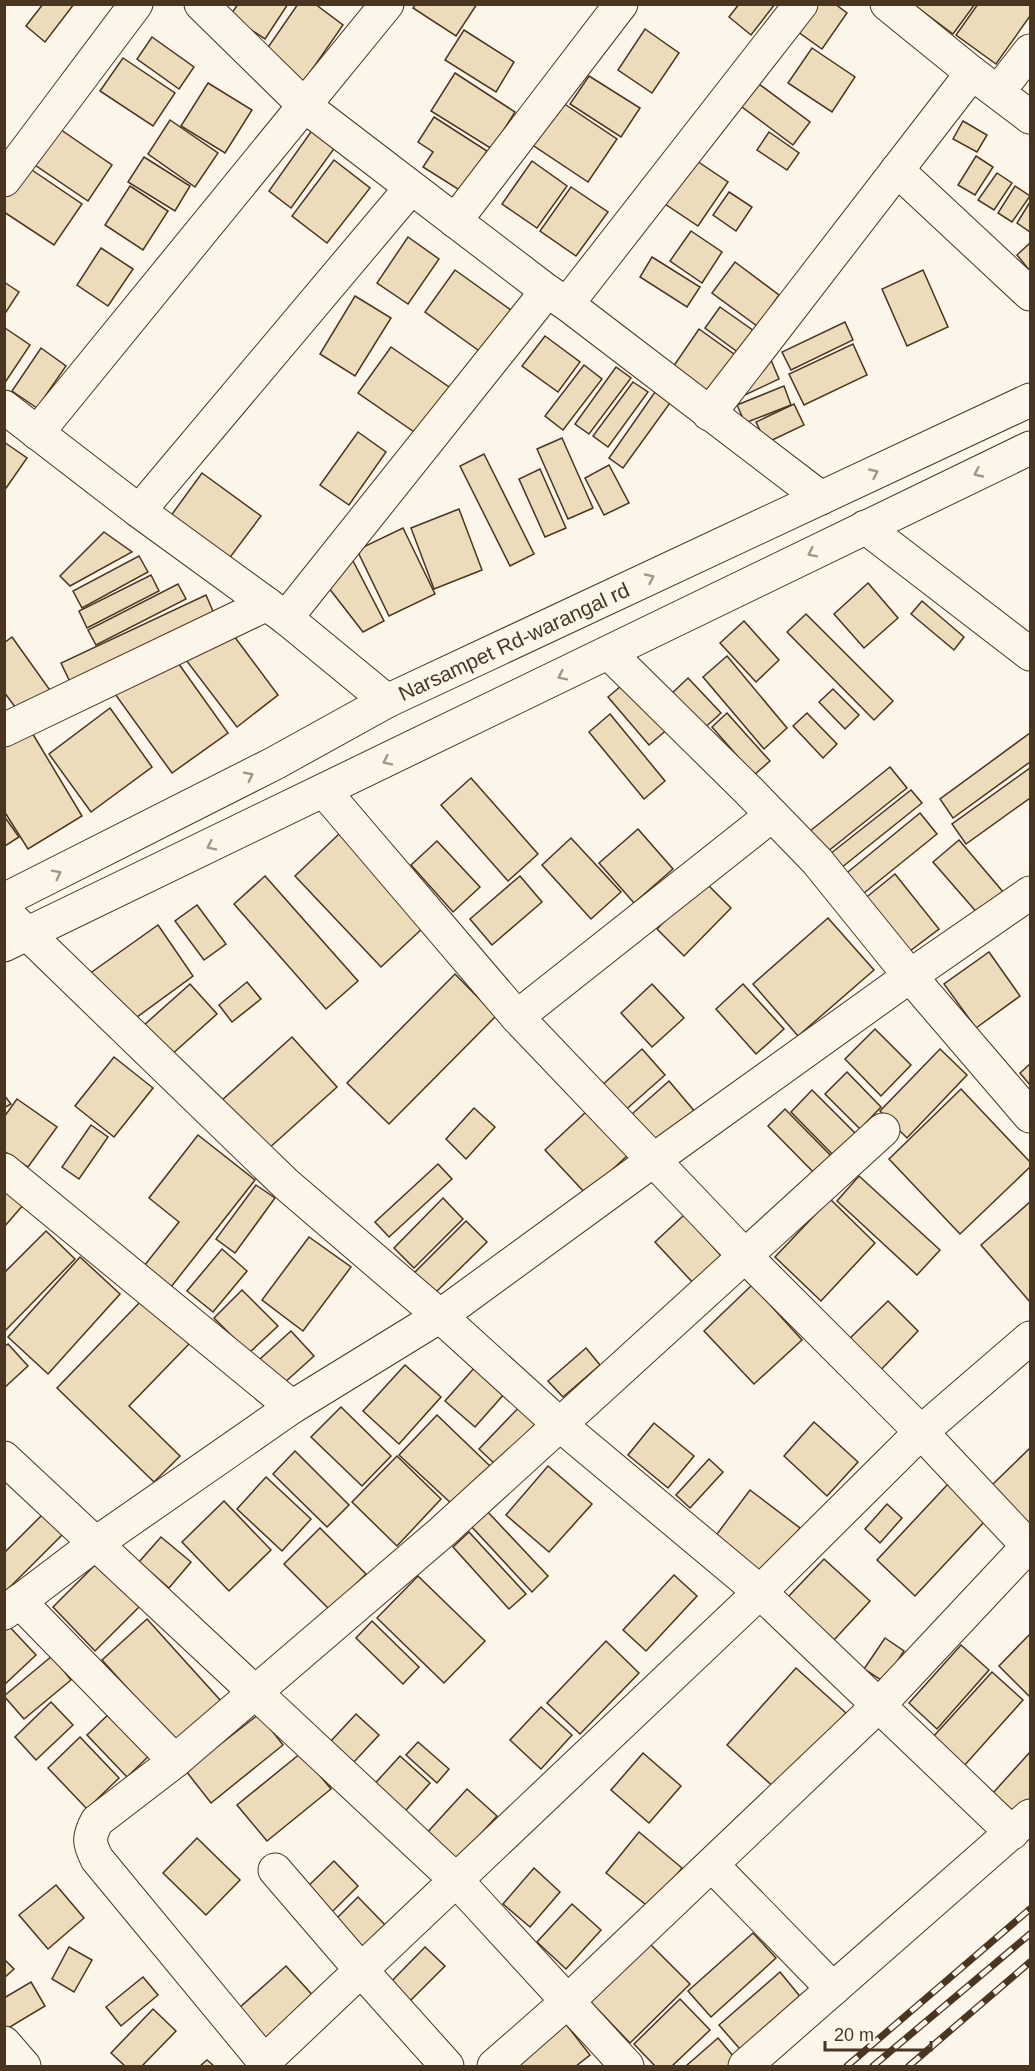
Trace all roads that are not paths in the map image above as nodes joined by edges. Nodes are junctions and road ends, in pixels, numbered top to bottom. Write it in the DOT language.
graph roads {
  1 [pos="136,4"];
  2 [pos="387,4"];
  3 [pos="621,4"];
  4 [pos="801,4"];
  5 [pos="889,5"];
  6 [pos="206,6"];
  7 [pos="1030,51"];
  8 [pos="972,73"];
  9 [pos="998,92"];
  10 [pos="305,106"];
  11 [pos="1030,117"];
  12 [pos="897,170"];
  13 [pos="4,180"];
  14 [pos="411,189"];
  15 [pos="455,221"];
  16 [pos="1030,294"];
  17 [pos="557,298"];
  18 [pos="1030,400"];
  19 [pos="4,407"];
  20 [pos="709,414"];
  21 [pos="37,433"];
  22 [pos="1030,448"];
  23 [pos="821,498"];
  24 [pos="139,511"];
  25 [pos="865,527"];
  26 [pos="276,611"];
  27 [pos="609,653"];
  28 [pos="1030,654"];
  29 [pos="387,701"];
  30 [pos="4,730"];
  31 [pos="325,792"];
  32 [pos="772,815"];
  33 [pos="1030,893"];
  34 [pos="4,900"];
  35 [pos="4,911"];
  36 [pos="16,940"];
  37 [pos="910,976"];
  38 [pos="518,1017"];
  39 [pos="1030,1116"];
  40 [pos="883,1130"];
  41 [pos="655,1159"];
  42 [pos="4,1170"];
  43 [pos="745,1256"];
  44 [pos="440,1317"];
  45 [pos="1030,1338"];
  46 [pos="292,1407"];
  47 [pos="559,1424"];
  48 [pos="921,1432"];
  49 [pos="4,1458"];
  50 [pos="95,1544"];
  51 [pos="1029,1548"];
  52 [pos="760,1592"];
  53 [pos="9,1608"];
  54 [pos="257,1693"];
  55 [pos="879,1706"];
  56 [pos="175,1761"];
  57 [pos="1021,1824"];
  58 [pos="712,1865"];
  59 [pos="275,1870"];
  60 [pos="456,1880"];
  61 [pos="361,1970"];
  62 [pos="834,1989"];
  63 [pos="568,2001"];
  64 [pos="4,2043"];
  65 [pos="266,2065"];
  66 [pos="24,2067"];
  67 [pos="447,2067"];
  68 [pos="494,2067"];
  69 [pos="627,2067"];
  70 [pos="745,2067"];
  1 -- 13 [label="street"];
  2 -- 10 [label="street"];
  3 -- 15 [label="street"];
  4 -- 17 [label="street"];
  5 -- 8 [label="street"];
  6 -- 10 [label="street"];
  7 -- 9 [label="street"];
  8 -- 9 [label="street"];
  8 -- 12 [label="street"];
  9 -- 11 [label="street"];
  10 -- 14 [label="street"];
  10 -- 21 [label="street"];
  12 -- 16 [label="street"];
  12 -- 20 [label="street"];
  14 -- 15 [label="street"];
  14 -- 24 [label="street"];
  15 -- 17 [label="street"];
  17 -- 20 [label="street"];
  17 -- 26 [label="street"];
  23 -- 18 [label="street, Narsampet Rd-warangal rd, one-way"];
  19 -- 21 [label="street"];
  20 -- 23 [label="street"];
  21 -- 24 [label="street"];
  22 -- 25 [label="street, one-way"];
  29 -- 23 [label="street, Narsampet Rd-warangal rd, one-way"];
  24 -- 26 [label="street"];
  25 -- 27 [label="street, one-way"];
  25 -- 28 [label="street"];
  26 -- 29 [label="street"];
  26 -- 30 [label="street"];
  27 -- 31 [label="street, one-way"];
  27 -- 32 [label="street"];
  34 -- 29 [label="street, Narsampet Rd-warangal rd, one-way"];
  31 -- 36 [label="street, one-way"];
  31 -- 38 [label="street"];
  32 -- 37 [label="street"];
  32 -- 38 [label="street"];
  33 -- 37 [label="street"];
  35 -- 36 [label="street"];
  36 -- 44 [label="street"];
  37 -- 39 [label="street"];
  37 -- 41 [label="street"];
  38 -- 41 [label="street"];
  40 -- 43 [label="street"];
  41 -- 43 [label="street"];
  41 -- 44 [label="street"];
  42 -- 46 [label="street"];
  43 -- 47 [label="street"];
  43 -- 48 [label="street"];
  44 -- 46 [label="street"];
  44 -- 47 [label="street"];
  45 -- 48 [label="street"];
  46 -- 50 [label="street"];
  47 -- 52 [label="street"];
  47 -- 54 [label="street"];
  48 -- 51 [label="street"];
  48 -- 52 [label="street"];
  49 -- 50 [label="street"];
  50 -- 53 [label="street"];
  50 -- 54 [label="street"];
  51 -- 55 [label="street"];
  52 -- 55 [label="street"];
  52 -- 60 [label="street"];
  53 -- 56 [label="street"];
  54 -- 56 [label="street"];
  54 -- 60 [label="street"];
  55 -- 57 [label="street"];
  55 -- 58 [label="street"];
  56 -- 65 [label="street"];
  57 -- 62 [label="street"];
  58 -- 62 [label="street"];
  58 -- 63 [label="street"];
  59 -- 61 [label="street"];
  60 -- 61 [label="street"];
  60 -- 63 [label="street"];
  61 -- 65 [label="street"];
  61 -- 67 [label="street"];
  62 -- 70 [label="street"];
  63 -- 68 [label="street"];
  63 -- 69 [label="street"];
  64 -- 66 [label="street"];
}
